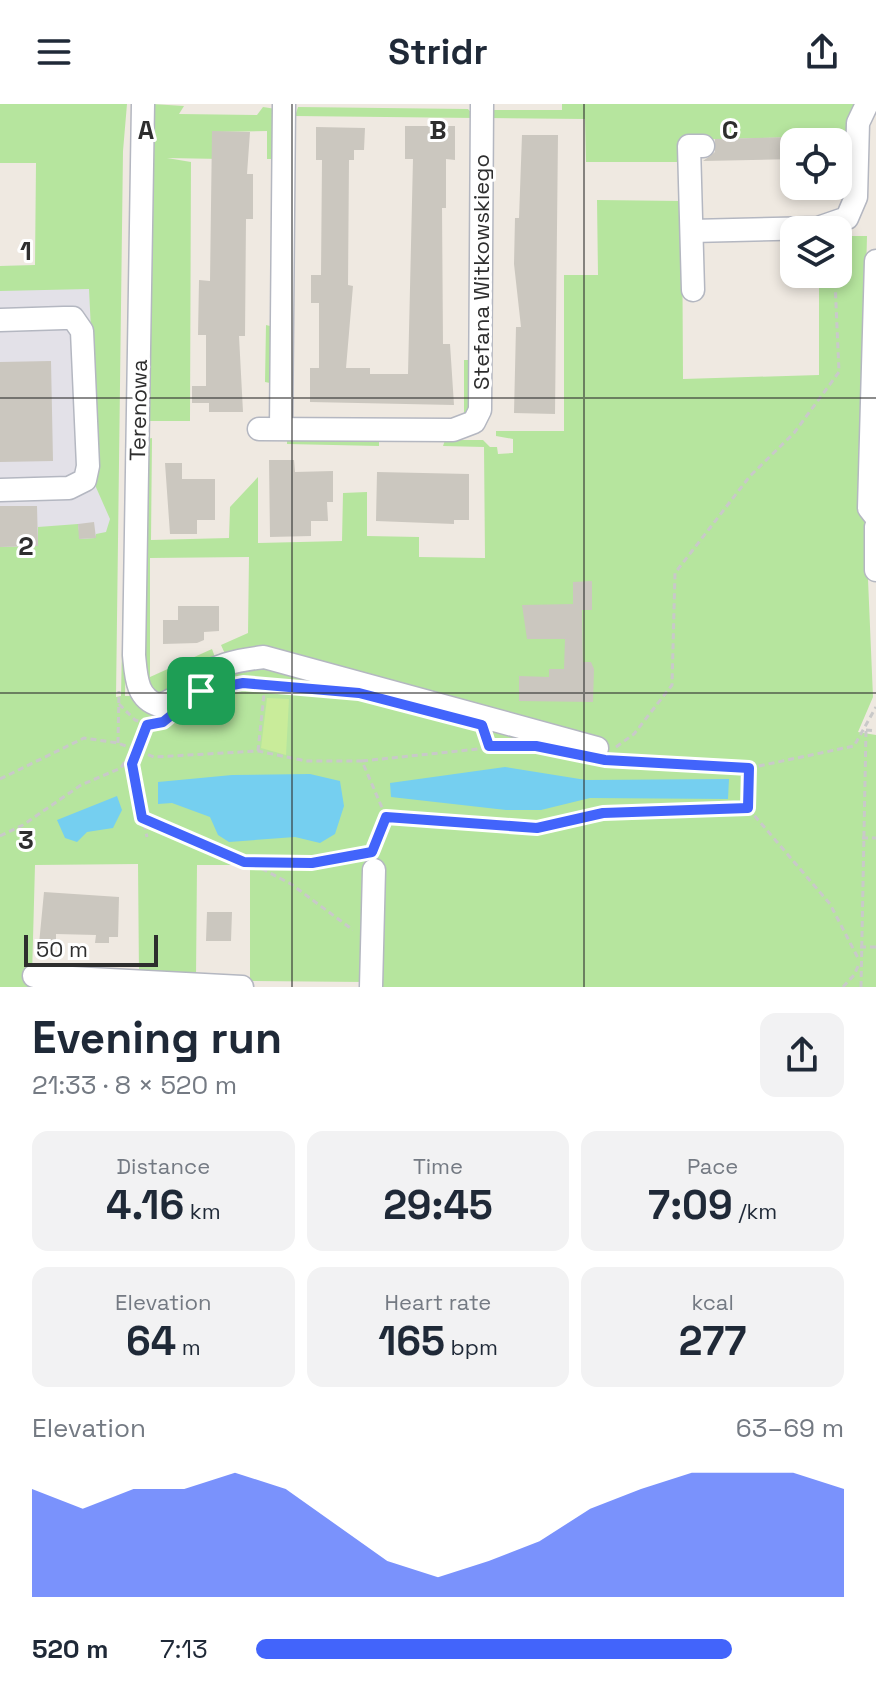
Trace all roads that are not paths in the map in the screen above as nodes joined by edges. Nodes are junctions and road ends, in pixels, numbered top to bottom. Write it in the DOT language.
graph roads {
  1 [pos="143,104"];
  2 [pos="284,104"];
  3 [pos="868,104"];
  4 [pos="482,111"];
  5 [pos="876,127"];
  6 [pos="703,146"];
  7 [pos="692,231"];
  8 [pos="876,261"];
  9 [pos="693,290"];
  10 [pos="0,320"];
  11 [pos="875,341"];
  12 [pos="0,490"];
  13 [pos="876,517"];
  14 [pos="876,527"];
  15 [pos="876,570"];
  16 [pos="601,754"];
  17 [pos="374,870"];
  18 [pos="34,976"];
  19 [pos="242,987"];
  20 [pos="371,987"];
  1 -- 16 [label="street, Terenowa"];
  2 -- 4 [label="street, Stefana Witkowskiego"];
  3 -- 5 [label="street"];
  3 -- 7 [label="street"];
  6 -- 7 [label="street"];
  7 -- 9 [label="street"];
  8 -- 11 [label="street"];
  10 -- 12 [label="street"];
  11 -- 13 [label="street"];
  14 -- 15 [label="street"];
  17 -- 20 [label="street"];
  18 -- 19 [label="street"];
}
